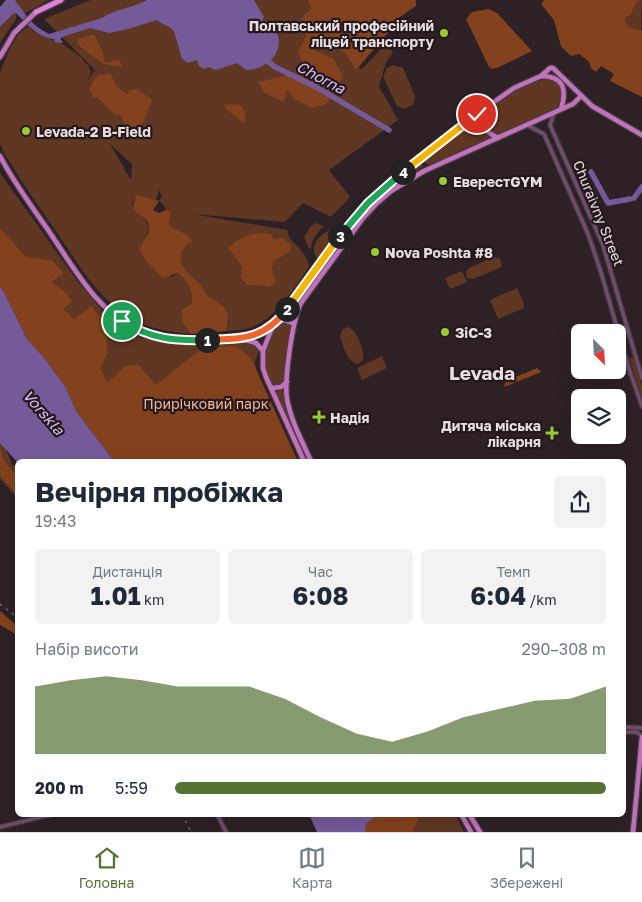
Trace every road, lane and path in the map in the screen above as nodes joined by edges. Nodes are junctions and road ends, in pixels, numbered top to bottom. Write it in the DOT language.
graph roads {
  1 [pos="61,0"];
  2 [pos="34,13"];
  3 [pos="0,56"];
  4 [pos="540,76"];
  5 [pos="581,96"];
  6 [pos="561,109"];
  7 [pos="483,110"];
  8 [pos="554,112"];
  9 [pos="526,125"];
  10 [pos="642,135"];
  11 [pos="498,138"];
  12 [pos="0,156"];
  13 [pos="575,180"];
  14 [pos="567,184"];
  15 [pos="343,232"];
  16 [pos="348,236"];
  17 [pos="278,322"];
  18 [pos="294,324"];
  19 [pos="616,324"];
  20 [pos="241,338"];
  21 [pos="263,351"];
  22 [pos="634,352"];
  23 [pos="626,355"];
  24 [pos="626,358"];
  25 [pos="642,378"];
  26 [pos="287,382"];
  27 [pos="271,388"];
  28 [pos="642,406"];
  29 [pos="300,437"];
  30 [pos="294,439"];
  31 [pos="303,459"];
  32 [pos="310,459"];
  33 [pos="642,728"];
  34 [pos="626,730"];
  35 [pos="626,730"];
  36 [pos="642,736"];
  37 [pos="641,752"];
  38 [pos="41,817"];
  39 [pos="218,817"];
  40 [pos="463,817"];
  41 [pos="471,817"];
  42 [pos="0,827"];
  43 [pos="226,832"];
  44 [pos="471,832"];
  45 [pos="480,832"];
  46 [pos="633,832"];
  1 -- 2 [label="highway"];
  2 -- 3 [label="main road"];
  4 -- 5 [label="main road"];
  4 -- 6 [label="main road"];
  4 -- 7 [label="main road"];
  5 -- 6 [label="main road"];
  5 -- 10 [label="main road"];
  6 -- 8 [label="main road"];
  7 -- 11 [label="main road"];
  7 -- 15 [label="main road"];
  8 -- 9 [label="main road"];
  8 -- 13 [label="street, Churaivny Street"];
  9 -- 11 [label="main road"];
  9 -- 14 [label="street, Churaivny Street"];
  11 -- 16 [label="main road"];
  12 -- 20 [label="main road"];
  13 -- 14 [label="street"];
  13 -- 22 [label="street, Churaivny Street"];
  14 -- 19 [label="street, Churaivny Street"];
  15 -- 16 [label="main road"];
  15 -- 17 [label="main road"];
  16 -- 18 [label="main road"];
  17 -- 18 [label="main road"];
  17 -- 20 [label="main road"];
  17 -- 21 [label="main road"];
  18 -- 26 [label="main road"];
  20 -- 21 [label="main road"];
  21 -- 27 [label="main road"];
  22 -- 23 [label="street"];
  22 -- 25 [label="street, Churaivny Street"];
  24 -- 28 [label="street, Churaivny Street"];
  26 -- 27 [label="main road"];
  26 -- 29 [label="main road"];
  27 -- 30 [label="main road"];
  29 -- 30 [label="main road"];
  29 -- 32 [label="main road"];
  30 -- 31 [label="main road"];
  33 -- 34 [label="street"];
  35 -- 36 [label="street"];
  36 -- 37 [label="main road"];
  37 -- 46 [label="main road"];
  38 -- 42 [label="street"];
  39 -- 43 [label="street"];
  40 -- 44 [label="main road"];
  41 -- 45 [label="main road"];
}
